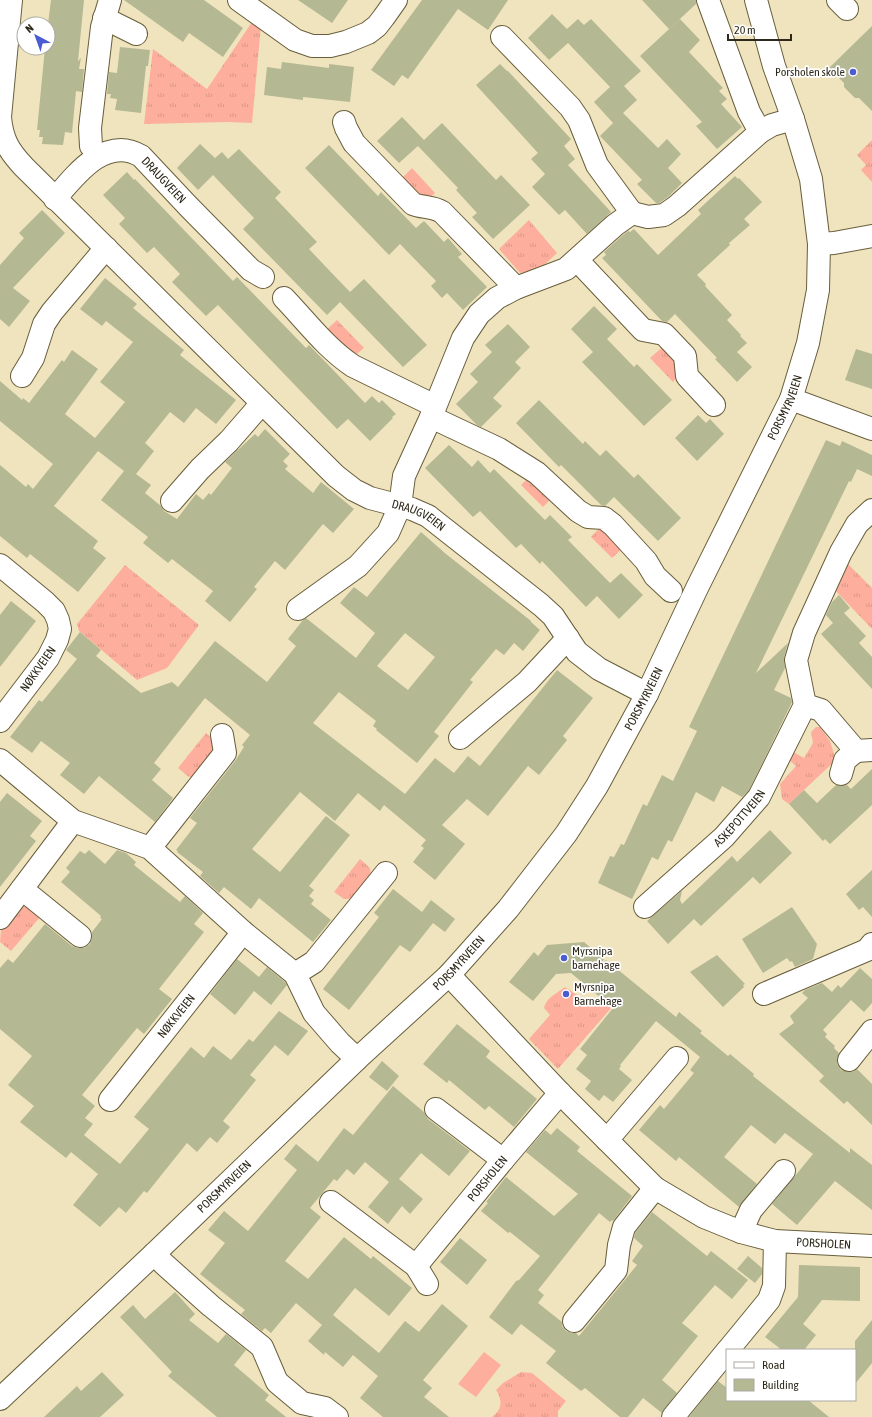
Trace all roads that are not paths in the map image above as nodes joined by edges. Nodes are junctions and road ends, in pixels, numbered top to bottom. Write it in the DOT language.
graph roads {
  1 [pos="11,0"];
  2 [pos="239,0"];
  3 [pos="396,0"];
  4 [pos="708,0"];
  5 [pos="756,0"];
  6 [pos="107,9"];
  7 [pos="136,34"];
  8 [pos="502,37"];
  9 [pos="793,119"];
  10 [pos="344,122"];
  11 [pos="760,132"];
  12 [pos="91,146"];
  13 [pos="55,199"];
  14 [pos="632,213"];
  15 [pos="872,236"];
  16 [pos="819,244"];
  17 [pos="106,248"];
  18 [pos="577,260"];
  19 [pos="263,277"];
  20 [pos="516,288"];
  21 [pos="284,298"];
  22 [pos="22,376"];
  23 [pos="791,399"];
  24 [pos="262,403"];
  25 [pos="714,405"];
  26 [pos="433,412"];
  27 [pos="872,429"];
  28 [pos="172,501"];
  29 [pos="400,506"];
  30 [pos="872,510"];
  31 [pos="0,565"];
  32 [pos="671,591"];
  33 [pos="298,610"];
  34 [pos="568,638"];
  35 [pos="647,694"];
  36 [pos="805,705"];
  37 [pos="0,721"];
  38 [pos="222,736"];
  39 [pos="460,738"];
  40 [pos="864,750"];
  41 [pos="0,760"];
  42 [pos="841,774"];
  43 [pos="73,821"];
  44 [pos="150,848"];
  45 [pos="386,873"];
  46 [pos="22,889"];
  47 [pos="644,907"];
  48 [pos="0,918"];
  49 [pos="243,932"];
  50 [pos="80,936"];
  51 [pos="870,949"];
  52 [pos="296,974"];
  53 [pos="449,976"];
  54 [pos="764,994"];
  55 [pos="872,1031"];
  56 [pos="357,1058"];
  57 [pos="677,1058"];
  58 [pos="849,1060"];
  59 [pos="560,1093"];
  60 [pos="110,1100"];
  61 [pos="436,1109"];
  62 [pos="607,1140"];
  63 [pos="503,1160"];
  64 [pos="784,1171"];
  65 [pos="655,1188"];
  66 [pos="331,1202"];
  67 [pos="741,1232"];
  68 [pos="775,1241"];
  69 [pos="872,1246"];
  70 [pos="154,1254"];
  71 [pos="416,1266"];
  72 [pos="427,1284"];
  73 [pos="574,1321"];
  74 [pos="730,1349"];
  75 [pos="726,1353"];
  76 [pos="0,1399"];
  77 [pos="336,1417"];
  78 [pos="673,1417"];
  1 -- 13 [label="street, DRAUGVEIEN"];
  2 -- 3 [label="street"];
  4 -- 11 [label="street"];
  5 -- 9 [label="street, PORSMYRVEIEN"];
  6 -- 7 [label="street"];
  6 -- 12 [label="street"];
  8 -- 14 [label="street"];
  9 -- 11 [label="street"];
  9 -- 16 [label="street, PORSMYRVEIEN"];
  10 -- 20 [label="street"];
  11 -- 14 [label="street"];
  13 -- 17 [label="street, DRAUGVEIEN"];
  13 -- 19 [label="street, DRAUGVEIEN"];
  14 -- 18 [label="street"];
  15 -- 16 [label="street"];
  16 -- 23 [label="street, PORSMYRVEIEN"];
  17 -- 22 [label="street"];
  17 -- 24 [label="street, DRAUGVEIEN"];
  18 -- 20 [label="street"];
  18 -- 25 [label="street"];
  20 -- 26 [label="street"];
  21 -- 26 [label="street"];
  23 -- 27 [label="street"];
  23 -- 35 [label="street, PORSMYRVEIEN"];
  24 -- 28 [label="street"];
  24 -- 29 [label="street, DRAUGVEIEN"];
  26 -- 29 [label="street"];
  26 -- 32 [label="street"];
  29 -- 33 [label="street"];
  29 -- 34 [label="street, DRAUGVEIEN"];
  30 -- 36 [label="street"];
  31 -- 37 [label="street, NØKKVEIEN"];
  34 -- 35 [label="street, DRAUGVEIEN"];
  34 -- 39 [label="street"];
  35 -- 53 [label="street, PORSMYRVEIEN"];
  36 -- 40 [label="street"];
  36 -- 47 [label="street, ASKEPOTTVEIEN"];
  38 -- 44 [label="street"];
  40 -- 42 [label="street"];
  41 -- 43 [label="street"];
  43 -- 44 [label="street"];
  43 -- 46 [label="street"];
  44 -- 49 [label="street"];
  45 -- 52 [label="street"];
  46 -- 48 [label="street"];
  46 -- 50 [label="street"];
  49 -- 52 [label="street"];
  49 -- 60 [label="street, NØKKVEIEN"];
  51 -- 54 [label="street"];
  52 -- 56 [label="street"];
  53 -- 56 [label="street, PORSMYRVEIEN"];
  53 -- 59 [label="street, PORSHOLEN"];
  55 -- 58 [label="street"];
  56 -- 70 [label="street, PORSMYRVEIEN"];
  57 -- 62 [label="street"];
  59 -- 62 [label="street, PORSHOLEN"];
  59 -- 63 [label="street, PORSHOLEN"];
  61 -- 63 [label="street"];
  62 -- 65 [label="street, PORSHOLEN"];
  63 -- 71 [label="street, PORSHOLEN"];
  64 -- 67 [label="street"];
  65 -- 67 [label="street, PORSHOLEN"];
  65 -- 73 [label="street"];
  66 -- 71 [label="street"];
  67 -- 68 [label="street, PORSHOLEN"];
  68 -- 69 [label="street, PORSHOLEN"];
  68 -- 74 [label="street"];
  70 -- 76 [label="street, PORSMYRVEIEN"];
  70 -- 77 [label="street"];
  71 -- 72 [label="street"];
  75 -- 78 [label="street"];
}
